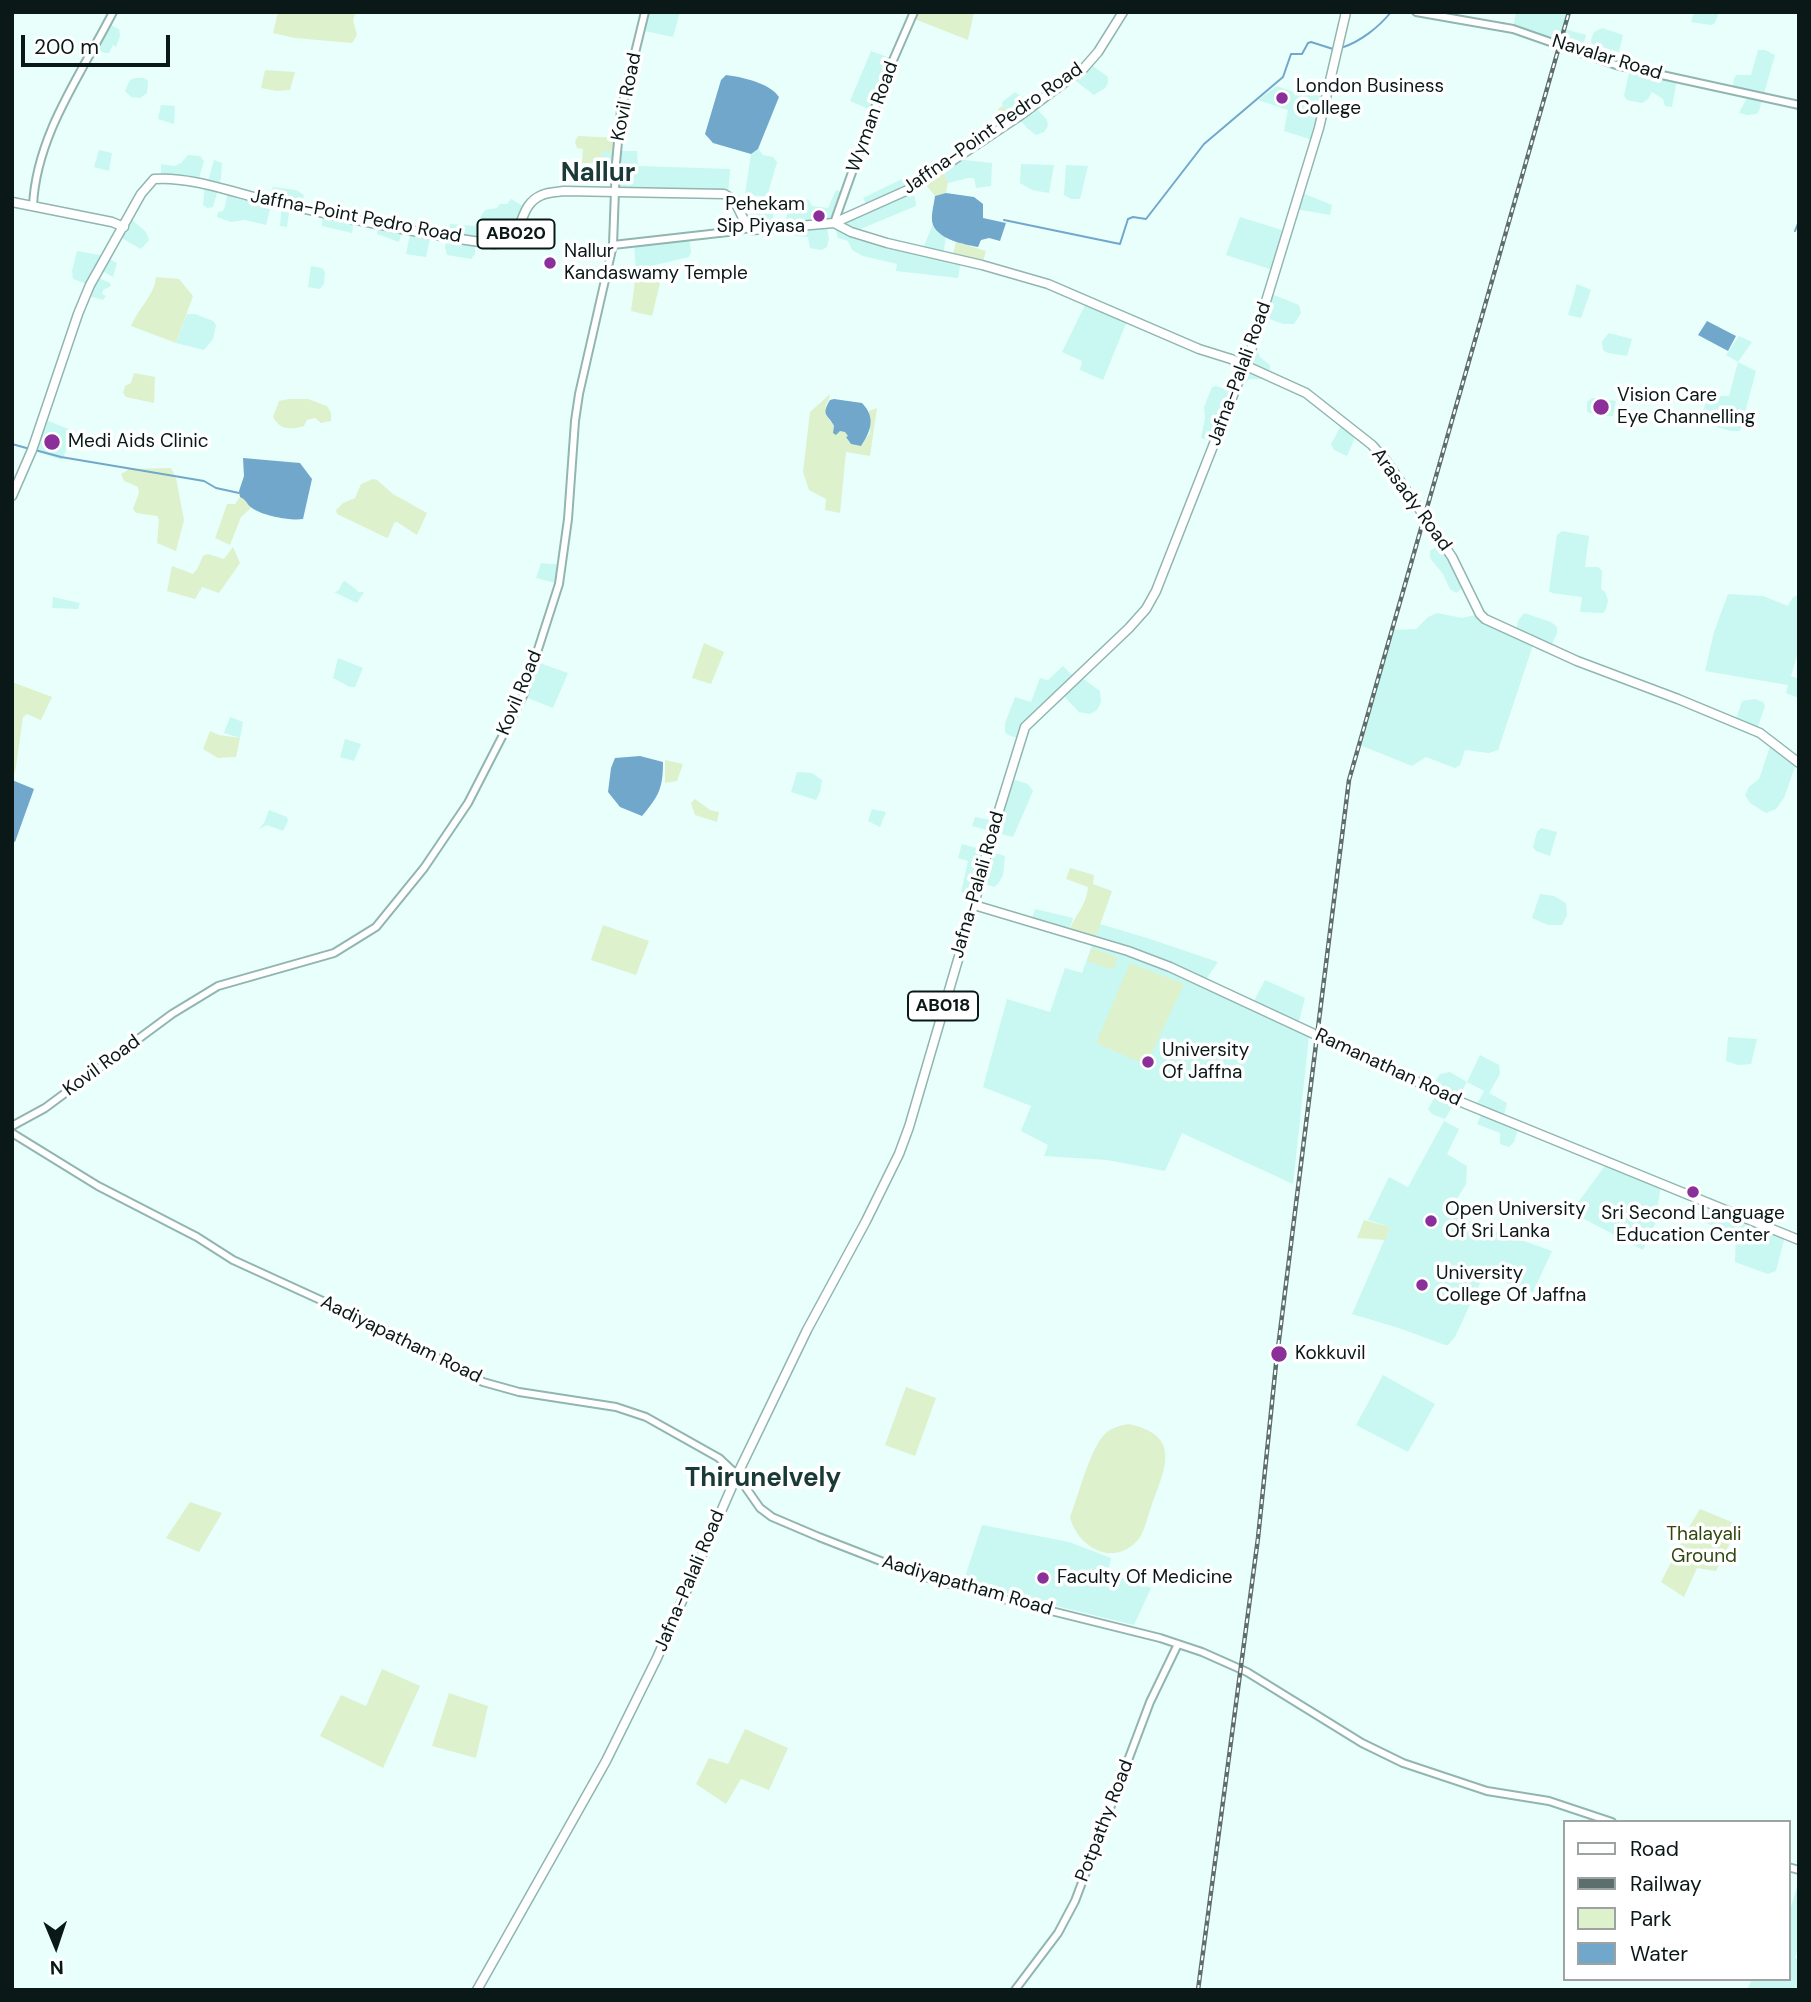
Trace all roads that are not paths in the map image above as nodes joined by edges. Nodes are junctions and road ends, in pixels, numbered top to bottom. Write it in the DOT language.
graph roads {
  1 [pos="113,12"];
  2 [pos="645,12"];
  3 [pos="915,12"];
  4 [pos="1123,12"];
  5 [pos="1346,12"];
  6 [pos="1416,12"];
  7 [pos="1799,105"];
  8 [pos="616,191"];
  9 [pos="12,202"];
  10 [pos="33,205"];
  11 [pos="834,223"];
  12 [pos="124,227"];
  13 [pos="748,228"];
  14 [pos="613,244"];
  15 [pos="1246,366"];
  16 [pos="12,496"];
  17 [pos="1799,763"];
  18 [pos="974,905"];
  19 [pos="12,1126"];
  20 [pos="12,1133"];
  21 [pos="1799,1240"];
  22 [pos="737,1475"];
  23 [pos="1178,1644"];
  24 [pos="1606,1820"];
  25 [pos="477,1990"];
  26 [pos="1015,1990"];
  1 -- 10 [label="street"];
  2 -- 8 [label="street, Kovil Road"];
  3 -- 11 [label="street, Wyman Road"];
  4 -- 11 [label="main road, Jaffna-Point Pedro Road"];
  5 -- 15 [label="main road, Jafna-Palali Road / AB018"];
  6 -- 7 [label="street, Navalar Road"];
  8 -- 12 [label="main road, Jaffna-Point Pedro Road / AB020"];
  8 -- 13 [label="main road, Jaffna-Point Pedro Road / AB020"];
  8 -- 14 [label="street, Kovil Road"];
  9 -- 10 [label="main road"];
  10 -- 12 [label="main road"];
  11 -- 13 [label="main road, Jaffna-Point Pedro Road"];
  11 -- 15 [label="main road, Arasady Road"];
  12 -- 16 [label="main road, Jaffna-Point Pedro Road / AB020"];
  13 -- 14 [label="street"];
  14 -- 19 [label="street, Kovil Road"];
  15 -- 17 [label="main road, Arasady Road"];
  15 -- 18 [label="main road, Jafna-Palali Road / AB018"];
  18 -- 21 [label="main road, Ramanathan Road"];
  18 -- 22 [label="main road, Jafna-Palali Road / AB018"];
  20 -- 22 [label="street, Aadiyapatham Road"];
  22 -- 23 [label="street, Aadiyapatham Road"];
  22 -- 25 [label="main road, Jafna-Palali Road / AB018"];
  23 -- 24 [label="street, Aadiyapatham Road"];
  23 -- 26 [label="street, Potpathy Road"];
}
